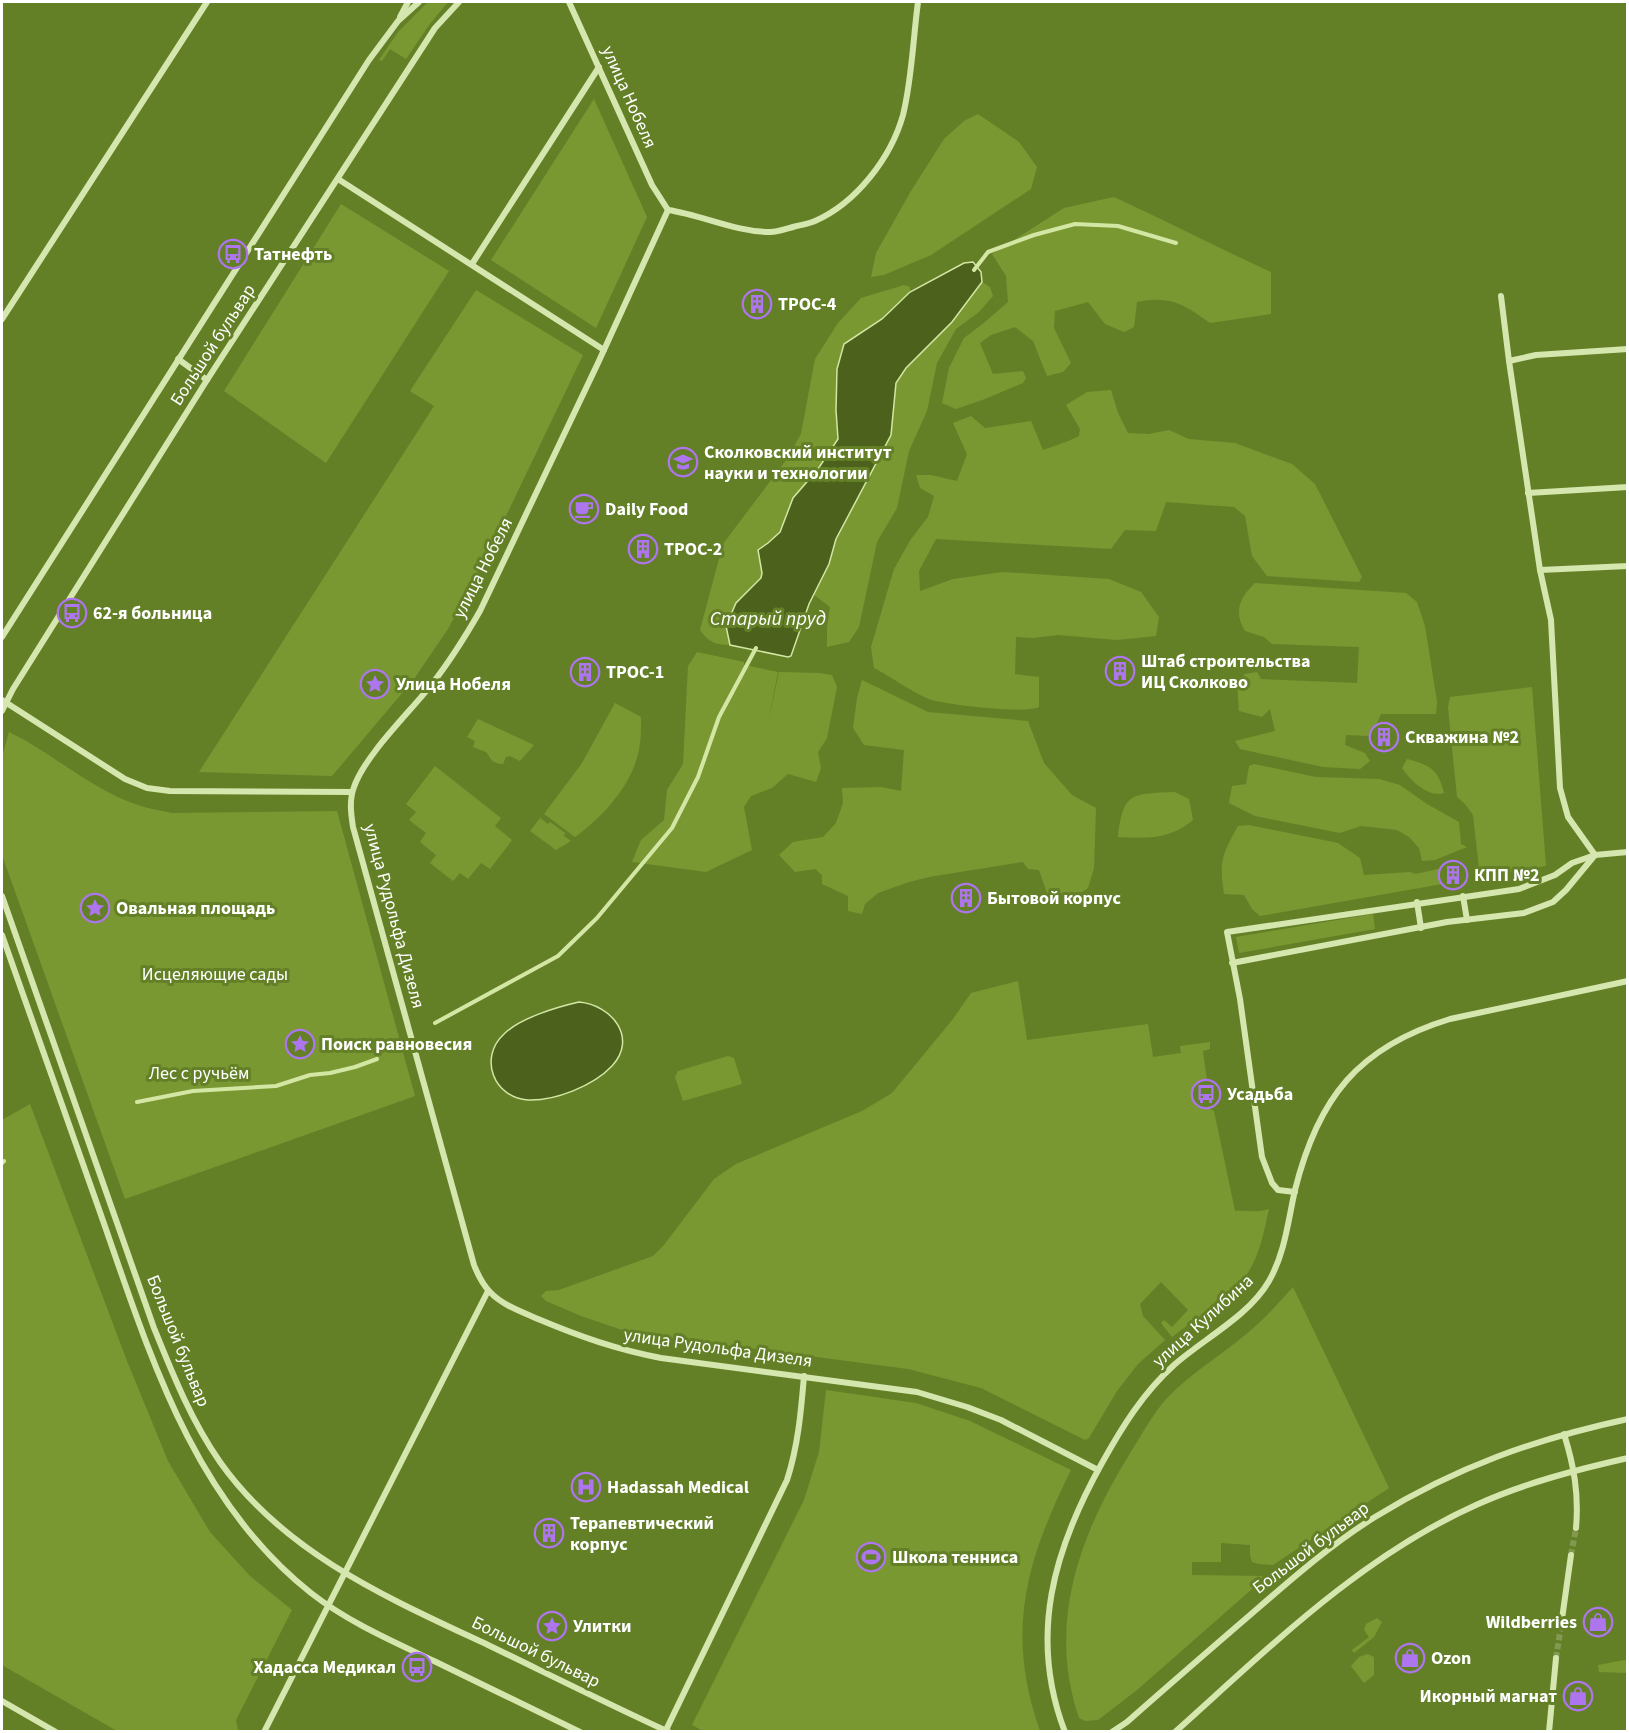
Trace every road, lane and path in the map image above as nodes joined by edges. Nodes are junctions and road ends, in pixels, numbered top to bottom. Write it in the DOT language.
graph roads {
  1 [pos="207,2"];
  2 [pos="408,2"];
  3 [pos="419,2"];
  4 [pos="459,2"];
  5 [pos="569,2"];
  6 [pos="918,2"];
  7 [pos="398,21"];
  8 [pos="599,67"];
  9 [pos="338,179"];
  10 [pos="668,210"];
  11 [pos="471,264"];
  12 [pos="1501,296"];
  13 [pos="2,319"];
  14 [pos="1628,349"];
  15 [pos="604,350"];
  16 [pos="178,359"];
  17 [pos="1509,361"];
  18 [pos="207,380"];
  19 [pos="1628,487"];
  20 [pos="1528,493"];
  21 [pos="1628,566"];
  22 [pos="1540,570"];
  23 [pos="2,637"];
  24 [pos="3,702"];
  25 [pos="2,711"];
  26 [pos="352,792"];
  27 [pos="1628,852"];
  28 [pos="1595,855"];
  29 [pos="2,896"];
  30 [pos="1463,896"];
  31 [pos="1417,902"];
  32 [pos="1467,920"];
  33 [pos="1421,928"];
  34 [pos="2,935"];
  35 [pos="1232,963"];
  36 [pos="1628,981"];
  37 [pos="1295,1192"];
  38 [pos="489,1291"];
  39 [pos="804,1376"];
  40 [pos="1628,1419"];
  41 [pos="1564,1434"];
  42 [pos="1628,1458"];
  43 [pos="1098,1470"];
  44 [pos="1574,1470"];
  45 [pos="1576,1528"];
  46 [pos="1571,1555"];
  47 [pos="344,1573"];
  48 [pos="328,1605"];
  49 [pos="1561,1626"];
  50 [pos="1556,1658"];
  51 [pos="2,1701"];
  52 [pos="56,1731"];
  53 [pos="264,1731"];
  54 [pos="580,1731"];
  55 [pos="667,1731"];
  56 [pos="1065,1731"];
  57 [pos="1112,1731"];
  58 [pos="1175,1731"];
  59 [pos="1550,1731"];
  1 -- 13 [label="street"];
  2 -- 7 [label="street"];
  3 -- 7 [label="street, Большой бульвар"];
  4 -- 9 [label="street, Большой бульвар"];
  5 -- 8 [label="street, улица Нобеля"];
  6 -- 10 [label="street"];
  7 -- 16 [label="street, Большой бульвар"];
  8 -- 10 [label="street, улица Нобеля"];
  8 -- 11 [label="street"];
  9 -- 11 [label="street"];
  9 -- 18 [label="street, Большой бульвар"];
  10 -- 15 [label="street, улица Нобеля"];
  11 -- 15 [label="street"];
  12 -- 17 [label="street"];
  14 -- 17 [label="street"];
  15 -- 26 [label="street, улица Нобеля"];
  16 -- 18 [label="street"];
  16 -- 23 [label="street, Большой бульвар"];
  17 -- 20 [label="street"];
  18 -- 24 [label="street, Большой бульвар"];
  19 -- 20 [label="street"];
  20 -- 22 [label="street"];
  21 -- 22 [label="street"];
  22 -- 28 [label="street"];
  24 -- 25 [label="street, Большой бульвар"];
  24 -- 26 [label="street"];
  26 -- 38 [label="street, улица Рудольфа Дизеля"];
  27 -- 28 [label="street"];
  28 -- 30 [label="street"];
  28 -- 32 [label="street"];
  29 -- 47 [label="street, Большой бульвар"];
  30 -- 31 [label="street"];
  30 -- 32 [label="street"];
  31 -- 33 [label="street"];
  31 -- 35 [label="street"];
  32 -- 33 [label="street"];
  33 -- 35 [label="street"];
  34 -- 48 [label="street, Большой бульвар"];
  35 -- 37 [label="street"];
  36 -- 37 [label="street, улица Кулибина"];
  37 -- 43 [label="street, улица Кулибина"];
  38 -- 39 [label="street, улица Рудольфа Дизеля"];
  38 -- 47 [label="street"];
  39 -- 43 [label="street, улица Рудольфа Дизеля"];
  39 -- 55 [label="street"];
  40 -- 41 [label="street, Большой бульвар"];
  41 -- 44 [label="street"];
  41 -- 57 [label="street, Большой бульвар"];
  42 -- 44 [label="street"];
  43 -- 56 [label="street, улица Кулибина"];
  44 -- 45 [label="street"];
  44 -- 58 [label="street"];
  46 -- 49 [label="street"];
  47 -- 48 [label="street"];
  47 -- 55 [label="street, Большой бульвар"];
  48 -- 53 [label="street"];
  48 -- 54 [label="street, Большой бульвар"];
  50 -- 59 [label="street"];
  51 -- 52 [label="street"];
}
